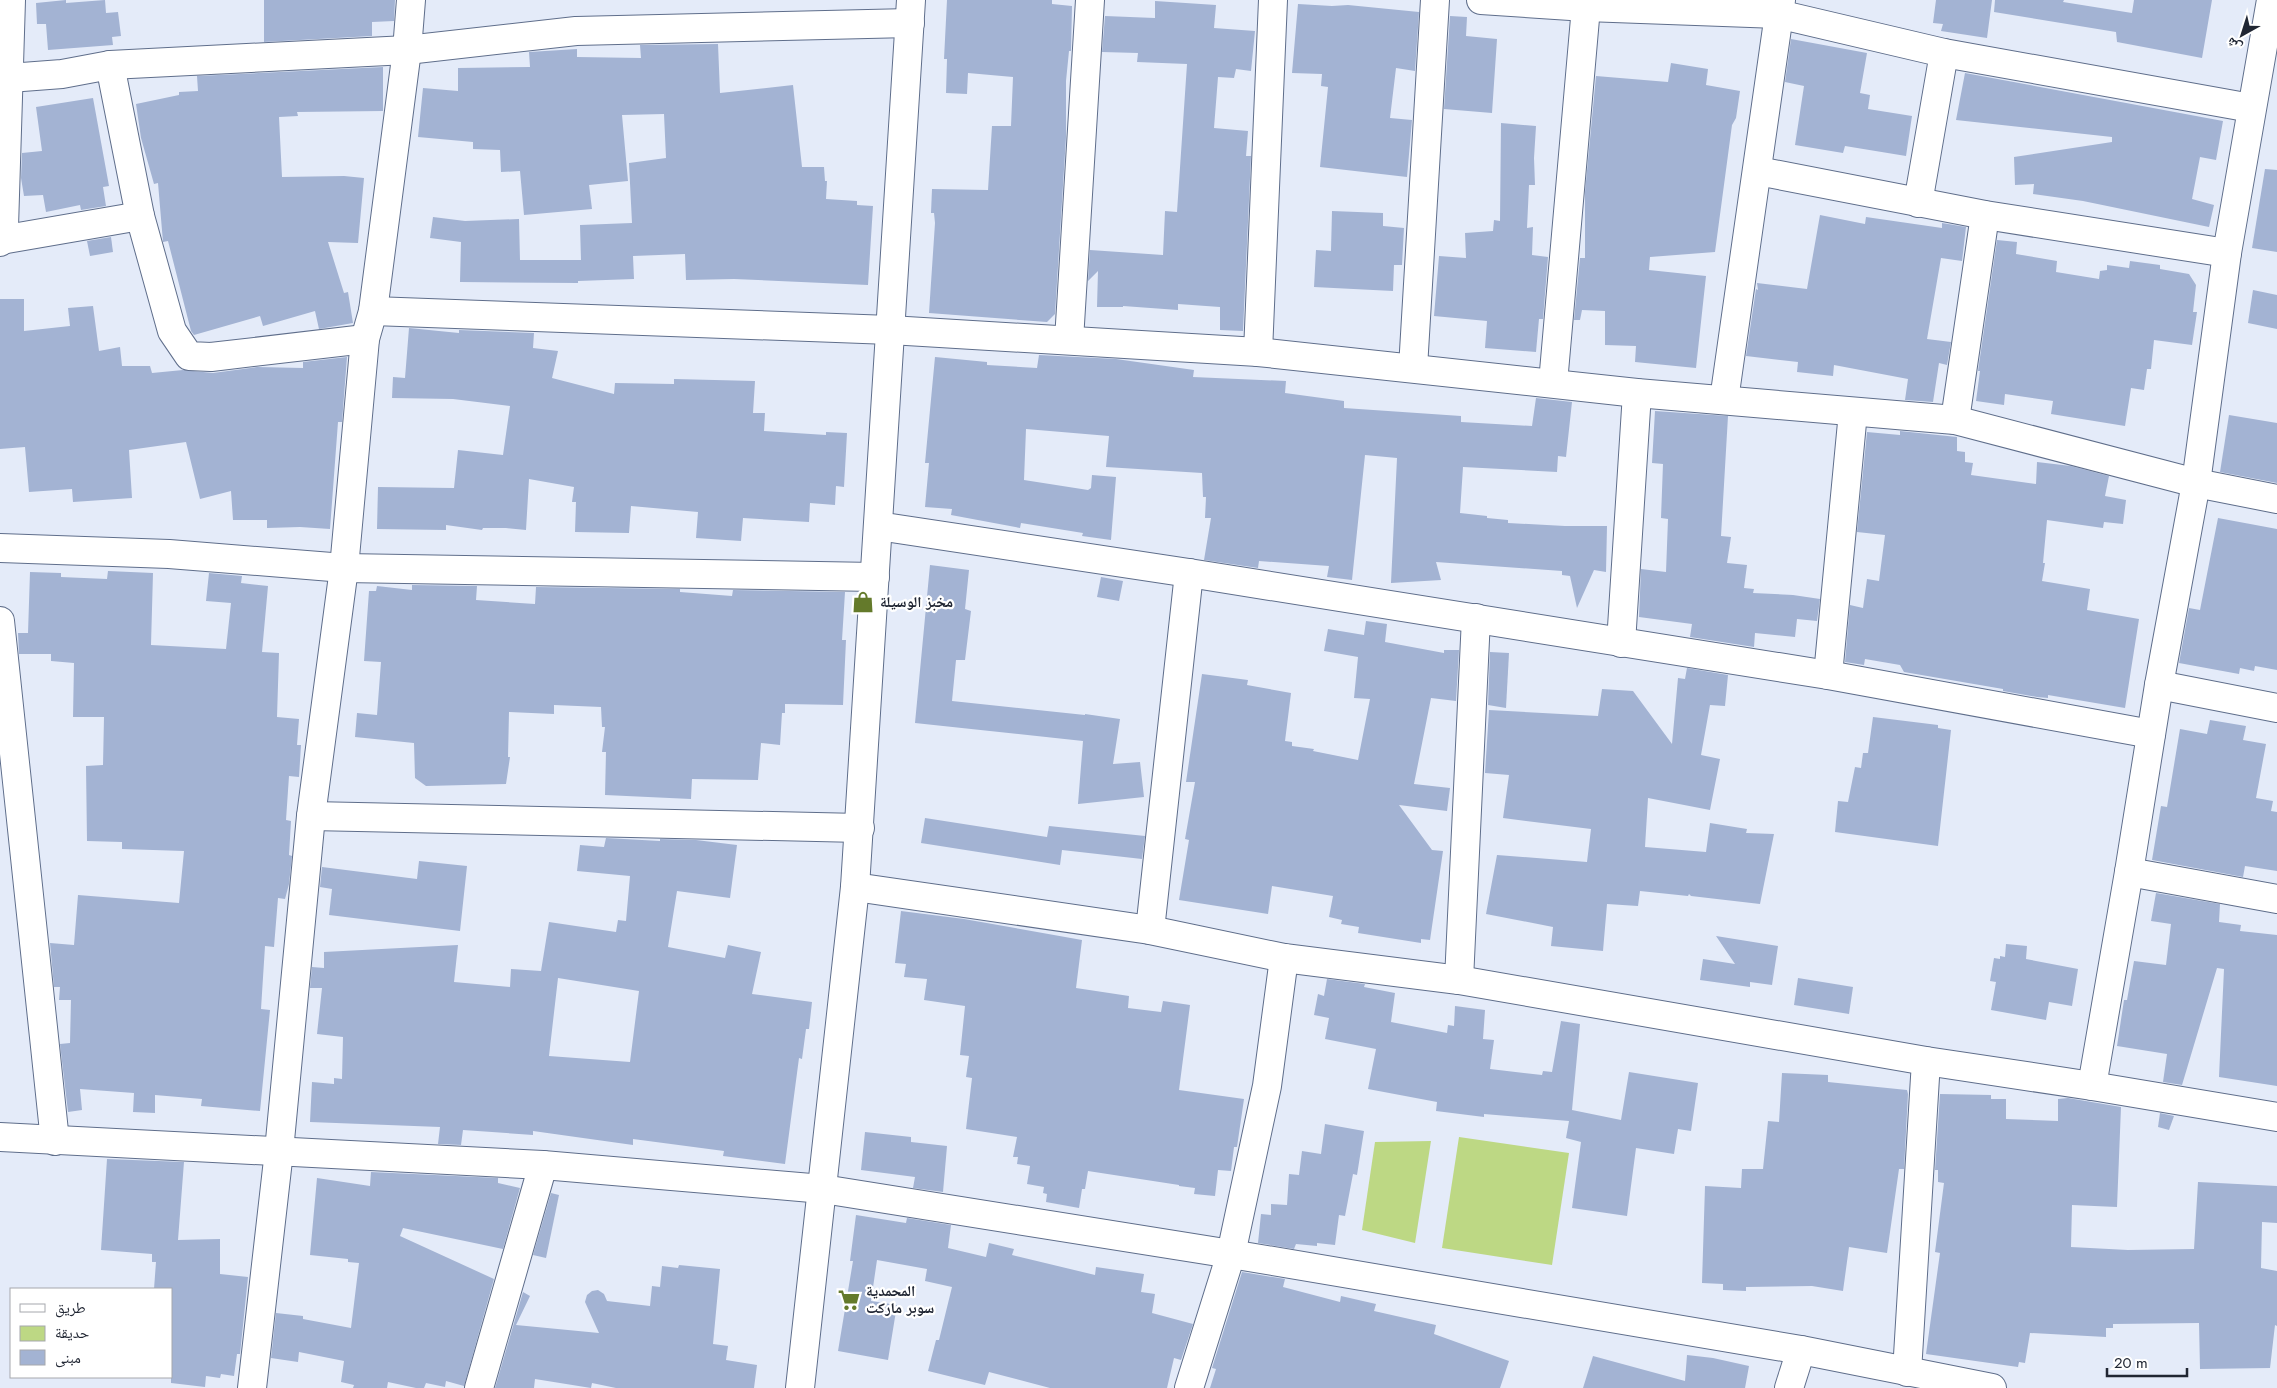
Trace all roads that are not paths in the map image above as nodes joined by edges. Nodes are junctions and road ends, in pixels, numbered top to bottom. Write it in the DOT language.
graph roads {
  1 [pos="11,0"];
  2 [pos="411,0"];
  3 [pos="1090,0"];
  4 [pos="1273,0"];
  5 [pos="1435,0"];
  6 [pos="1482,0"];
  7 [pos="2271,0"];
  8 [pos="1586,7"];
  9 [pos="1780,7"];
  10 [pos="911,12"];
  11 [pos="407,50"];
  12 [pos="1944,53"];
  13 [pos="110,65"];
  14 [pos="2268,74"];
  15 [pos="9,78"];
  16 [pos="2251,108"];
  17 [pos="1758,171"];
  18 [pos="1918,203"];
  19 [pos="1985,215"];
  20 [pos="140,216"];
  21 [pos="1,241"];
  22 [pos="2227,253"];
  23 [pos="374,311"];
  24 [pos="890,330"];
  25 [pos="365,339"];
  26 [pos="1069,340"];
  27 [pos="1258,352"];
  28 [pos="1413,368"];
  29 [pos="1553,383"];
  30 [pos="1637,393"];
  31 [pos="1724,400"];
  32 [pos="1853,412"];
  33 [pos="1954,420"];
  34 [pos="2196,483"];
  35 [pos="2277,499"];
  36 [pos="878,526"];
  37 [pos="0,548"];
  38 [pos="344,568"];
  39 [pos="1189,573"];
  40 [pos="875,577"];
  41 [pos="1476,618"];
  42 [pos="0,621"];
  43 [pos="1621,643"];
  44 [pos="1828,675"];
  45 [pos="2159,685"];
  46 [pos="2277,708"];
  47 [pos="2151,734"];
  48 [pos="311,816"];
  49 [pos="860,828"];
  50 [pos="2129,872"];
  51 [pos="855,887"];
  52 [pos="2277,899"];
  53 [pos="1150,930"];
  54 [pos="1284,958"];
  55 [pos="1459,980"];
  56 [pos="1926,1061"];
  57 [pos="2092,1086"];
  58 [pos="2277,1118"];
  59 [pos="0,1137"];
  60 [pos="55,1141"];
  61 [pos="279,1151"];
  62 [pos="543,1165"];
  63 [pos="823,1189"];
  64 [pos="1231,1254"];
  65 [pos="1801,1350"];
  66 [pos="1907,1372"];
  67 [pos="252,1388"];
  68 [pos="479,1388"];
  69 [pos="800,1388"];
  70 [pos="1188,1388"];
  71 [pos="1789,1388"];
  72 [pos="1992,1388"];
  1 -- 15 [label="street"];
  2 -- 11 [label="street"];
  3 -- 26 [label="street"];
  4 -- 27 [label="street"];
  5 -- 28 [label="street"];
  6 -- 8 [label="street"];
  7 -- 14 [label="street"];
  8 -- 9 [label="street"];
  8 -- 29 [label="street"];
  9 -- 12 [label="street"];
  9 -- 17 [label="street"];
  10 -- 11 [label="street"];
  10 -- 24 [label="street"];
  11 -- 13 [label="street"];
  11 -- 23 [label="street"];
  12 -- 16 [label="street"];
  12 -- 18 [label="street"];
  13 -- 15 [label="street"];
  13 -- 20 [label="street"];
  14 -- 16 [label="street"];
  15 -- 21 [label="street"];
  16 -- 22 [label="street"];
  17 -- 18 [label="street"];
  17 -- 31 [label="street"];
  18 -- 19 [label="street"];
  19 -- 22 [label="street"];
  19 -- 33 [label="street"];
  20 -- 21 [label="street"];
  20 -- 25 [label="street"];
  22 -- 34 [label="street"];
  23 -- 24 [label="street"];
  23 -- 25 [label="street"];
  24 -- 26 [label="street"];
  24 -- 36 [label="street"];
  25 -- 38 [label="street"];
  26 -- 27 [label="street"];
  27 -- 28 [label="street"];
  28 -- 29 [label="street"];
  29 -- 30 [label="street"];
  30 -- 31 [label="street"];
  30 -- 43 [label="street"];
  31 -- 32 [label="street"];
  32 -- 33 [label="street"];
  32 -- 44 [label="street"];
  33 -- 34 [label="street"];
  34 -- 35 [label="street"];
  34 -- 45 [label="street"];
  36 -- 39 [label="street"];
  36 -- 40 [label="street"];
  37 -- 38 [label="street"];
  38 -- 40 [label="street"];
  38 -- 48 [label="street"];
  39 -- 41 [label="street"];
  39 -- 53 [label="street"];
  40 -- 49 [label="street"];
  41 -- 43 [label="street"];
  41 -- 55 [label="street"];
  42 -- 60 [label="street"];
  43 -- 44 [label="street"];
  44 -- 47 [label="street"];
  45 -- 46 [label="street"];
  45 -- 47 [label="street"];
  47 -- 50 [label="street"];
  48 -- 49 [label="street"];
  48 -- 61 [label="street"];
  49 -- 51 [label="street"];
  50 -- 52 [label="street"];
  50 -- 57 [label="street"];
  51 -- 53 [label="street"];
  51 -- 63 [label="street"];
  53 -- 54 [label="street"];
  54 -- 55 [label="street"];
  54 -- 64 [label="street"];
  55 -- 56 [label="street"];
  56 -- 57 [label="street"];
  56 -- 66 [label="street"];
  57 -- 58 [label="street"];
  59 -- 60 [label="street"];
  60 -- 61 [label="street"];
  61 -- 62 [label="street"];
  61 -- 67 [label="street"];
  62 -- 63 [label="street"];
  62 -- 68 [label="street"];
  63 -- 64 [label="street"];
  63 -- 69 [label="street"];
  64 -- 65 [label="street"];
  64 -- 70 [label="street"];
  65 -- 66 [label="street"];
  65 -- 71 [label="street"];
  66 -- 72 [label="street"];
}
